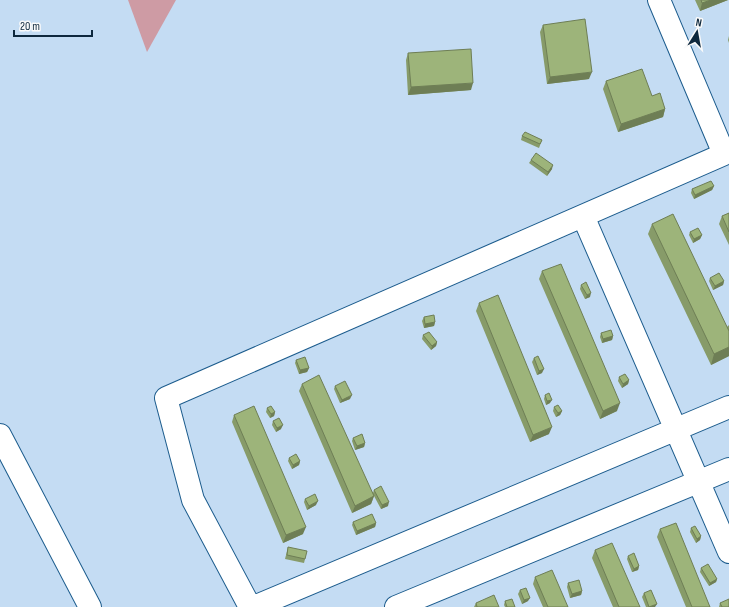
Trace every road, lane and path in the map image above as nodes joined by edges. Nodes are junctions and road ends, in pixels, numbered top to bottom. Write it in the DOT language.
graph roads {
  1 [pos="659,0"];
  2 [pos="726,153"];
  3 [pos="583,216"];
  4 [pos="729,407"];
  5 [pos="675,429"];
  6 [pos="0,435"];
  7 [pos="729,469"];
  8 [pos="698,482"];
  9 [pos="729,552"];
  10 [pos="90,607"];
  11 [pos="250,607"];
  12 [pos="254,607"];
  13 [pos="396,607"];
  1 -- 2 [label="street"];
  2 -- 3 [label="street"];
  3 -- 5 [label="street"];
  3 -- 11 [label="street"];
  4 -- 5 [label="street"];
  5 -- 8 [label="street"];
  5 -- 12 [label="street"];
  6 -- 10 [label="street"];
  7 -- 8 [label="street"];
  8 -- 9 [label="street"];
  8 -- 13 [label="street"];
}
